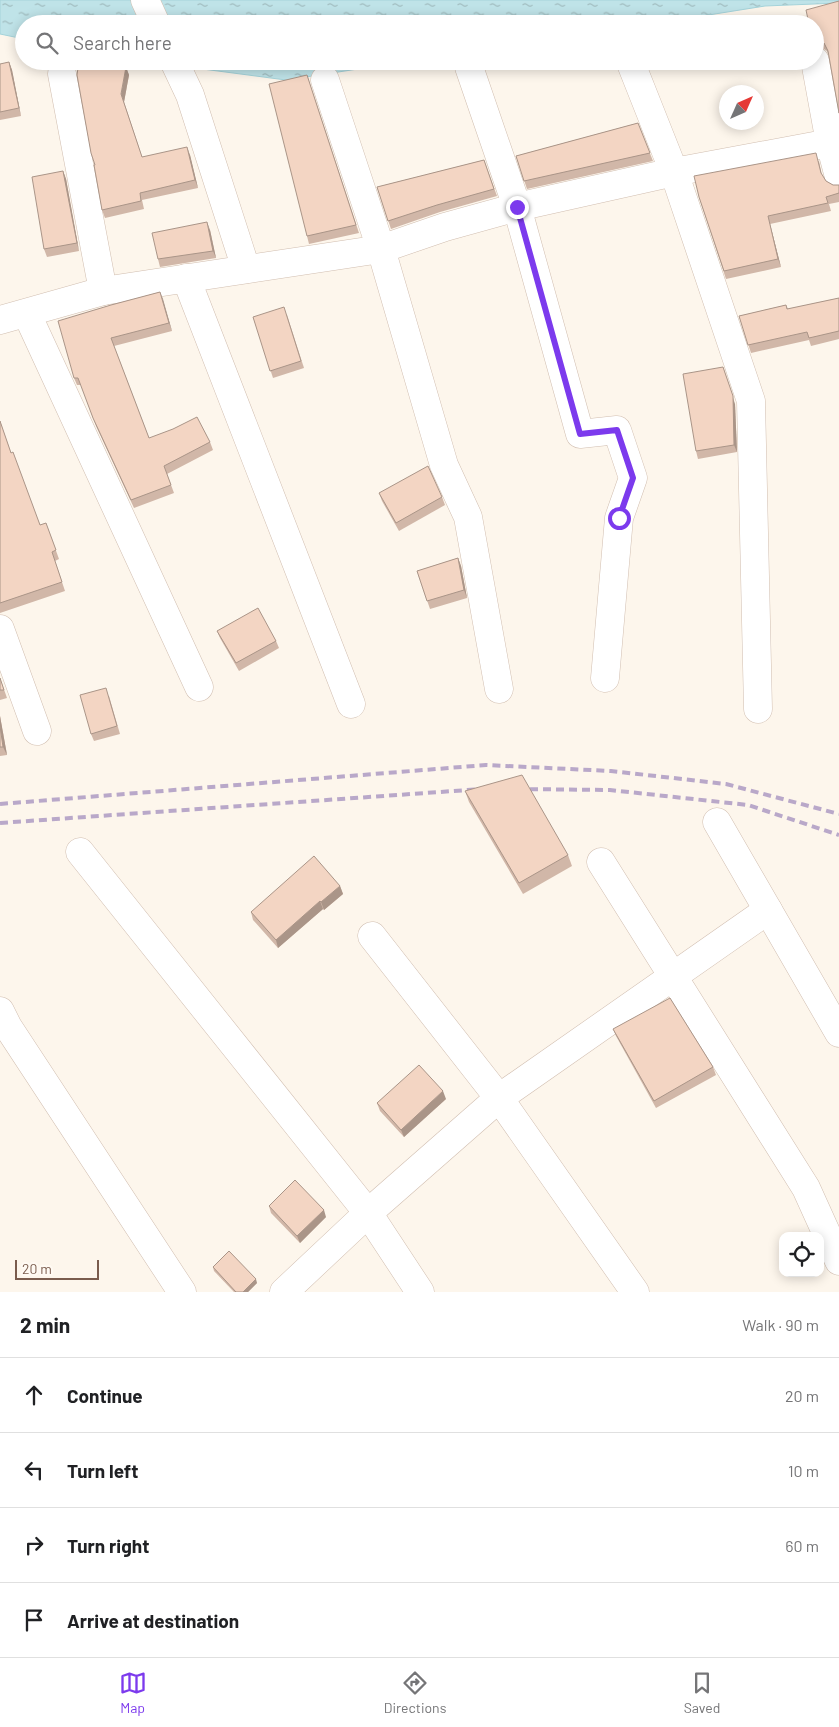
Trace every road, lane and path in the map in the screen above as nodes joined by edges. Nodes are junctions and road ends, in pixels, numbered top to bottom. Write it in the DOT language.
graph roads {
  1 [pos="145,0"];
  2 [pos="152,15"];
  3 [pos="178,70"];
  4 [pos="470,70"];
  5 [pos="634,70"];
  6 [pos="817,70"];
  7 [pos="62,74"];
  8 [pos="325,80"];
  9 [pos="830,143"];
  10 [pos="674,172"];
  11 [pos="839,177"];
  12 [pos="517,207"];
  13 [pos="381,249"];
  14 [pos="246,270"];
  15 [pos="186,278"];
  16 [pos="104,291"];
  17 [pos="27,314"];
  18 [pos="0,320"];
  19 [pos="0,629"];
  20 [pos="605,678"];
  21 [pos="199,686"];
  22 [pos="499,689"];
  23 [pos="351,704"];
  24 [pos="758,709"];
  25 [pos="37,730"];
  26 [pos="717,822"];
  27 [pos="80,852"];
  28 [pos="601,862"];
  29 [pos="768,910"];
  30 [pos="372,936"];
  31 [pos="673,975"];
  32 [pos="3,1023"];
  33 [pos="839,1033"];
  34 [pos="498,1098"];
  35 [pos="368,1214"];
  36 [pos="839,1261"];
  37 [pos="182,1292"];
  38 [pos="284,1292"];
  39 [pos="420,1292"];
  40 [pos="635,1292"];
  1 -- 2 [label="street"];
  3 -- 14 [label="street"];
  4 -- 12 [label="street"];
  5 -- 10 [label="street"];
  6 -- 9 [label="street"];
  7 -- 16 [label="street"];
  8 -- 13 [label="street"];
  9 -- 10 [label="street"];
  9 -- 11 [label="street"];
  10 -- 12 [label="street"];
  10 -- 24 [label="street"];
  12 -- 13 [label="street"];
  12 -- 20 [label="street"];
  13 -- 14 [label="street"];
  13 -- 22 [label="street"];
  14 -- 15 [label="street"];
  15 -- 16 [label="street"];
  15 -- 23 [label="street"];
  16 -- 17 [label="street"];
  17 -- 18 [label="street"];
  17 -- 21 [label="street"];
  19 -- 25 [label="street"];
  26 -- 29 [label="street"];
  27 -- 35 [label="street"];
  28 -- 31 [label="street"];
  29 -- 31 [label="street"];
  29 -- 33 [label="street"];
  30 -- 34 [label="street"];
  31 -- 34 [label="street"];
  31 -- 36 [label="street"];
  32 -- 37 [label="street"];
  34 -- 35 [label="street"];
  34 -- 40 [label="street"];
  35 -- 38 [label="street"];
  35 -- 39 [label="street"];
}
